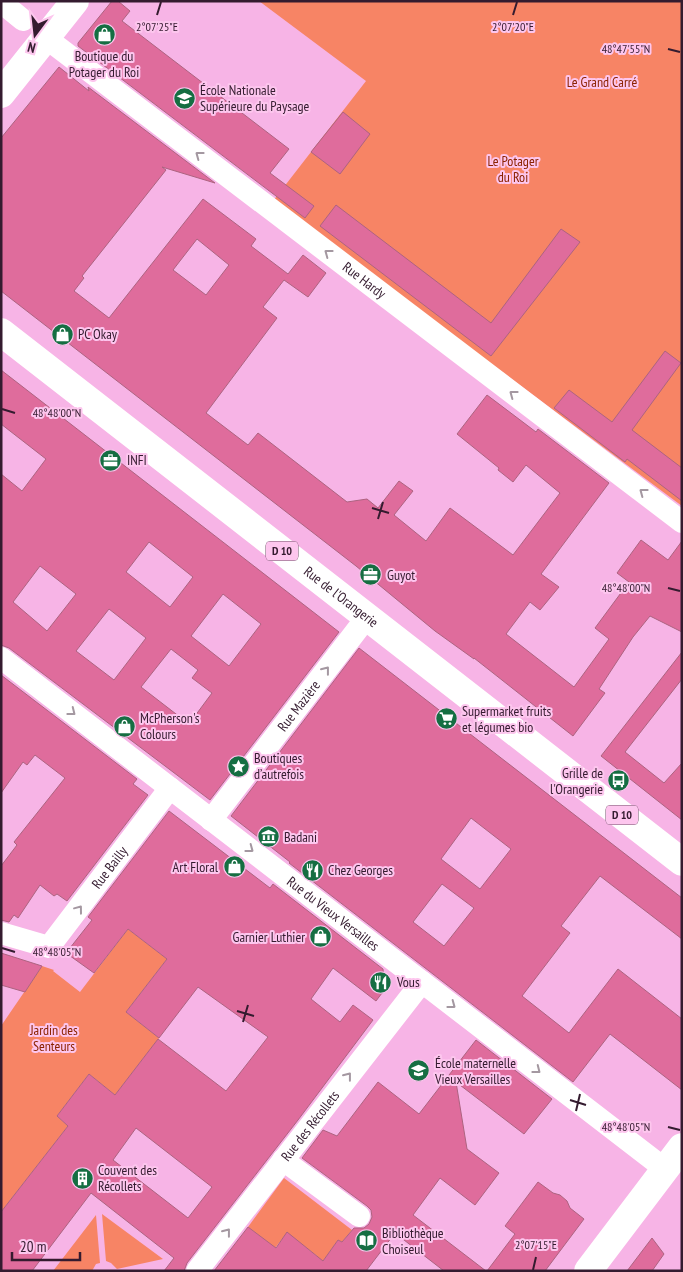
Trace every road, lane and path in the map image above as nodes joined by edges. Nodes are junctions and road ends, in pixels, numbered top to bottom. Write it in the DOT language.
graph roads {
  1 [pos="75,1"];
  2 [pos="1,2"];
  3 [pos="22,20"];
  4 [pos="46,38"];
  5 [pos="1,94"];
  6 [pos="1,332"];
  7 [pos="682,522"];
  8 [pos="367,617"];
  9 [pos="1,658"];
  10 [pos="170,788"];
  11 [pos="211,820"];
  12 [pos="682,862"];
  13 [pos="1,933"];
  14 [pos="422,982"];
  15 [pos="682,1147"];
  16 [pos="283,1160"];
  17 [pos="665,1169"];
  18 [pos="359,1216"];
  19 [pos="197,1271"];
  20 [pos="588,1271"];
  1 -- 4 [label="main road"];
  2 -- 3 [label="street"];
  4 -- 5 [label="main road"];
  7 -- 4 [label="street, Rue Hardy, one-way"];
  6 -- 8 [label="main road, Rue de l'Orangerie / D 10"];
  11 -- 8 [label="street, Rue Mazière, one-way"];
  8 -- 12 [label="main road, Rue de l'Orangerie / D 10"];
  9 -- 10 [label="street, Rue du Vieux Versailles, one-way"];
  10 -- 11 [label="street, Rue du Vieux Versailles"];
  13 -- 10 [label="street, Rue Bailly, one-way"];
  11 -- 14 [label="street, Rue du Vieux Versailles, one-way"];
  16 -- 14 [label="street, Rue des Récollets, one-way"];
  14 -- 17 [label="street, Rue du Vieux Versailles, one-way"];
  15 -- 17 [label="main road"];
  16 -- 18 [label="street"];
  19 -- 16 [label="street, Rue des Récollets, one-way"];
  17 -- 20 [label="main road"];
}
